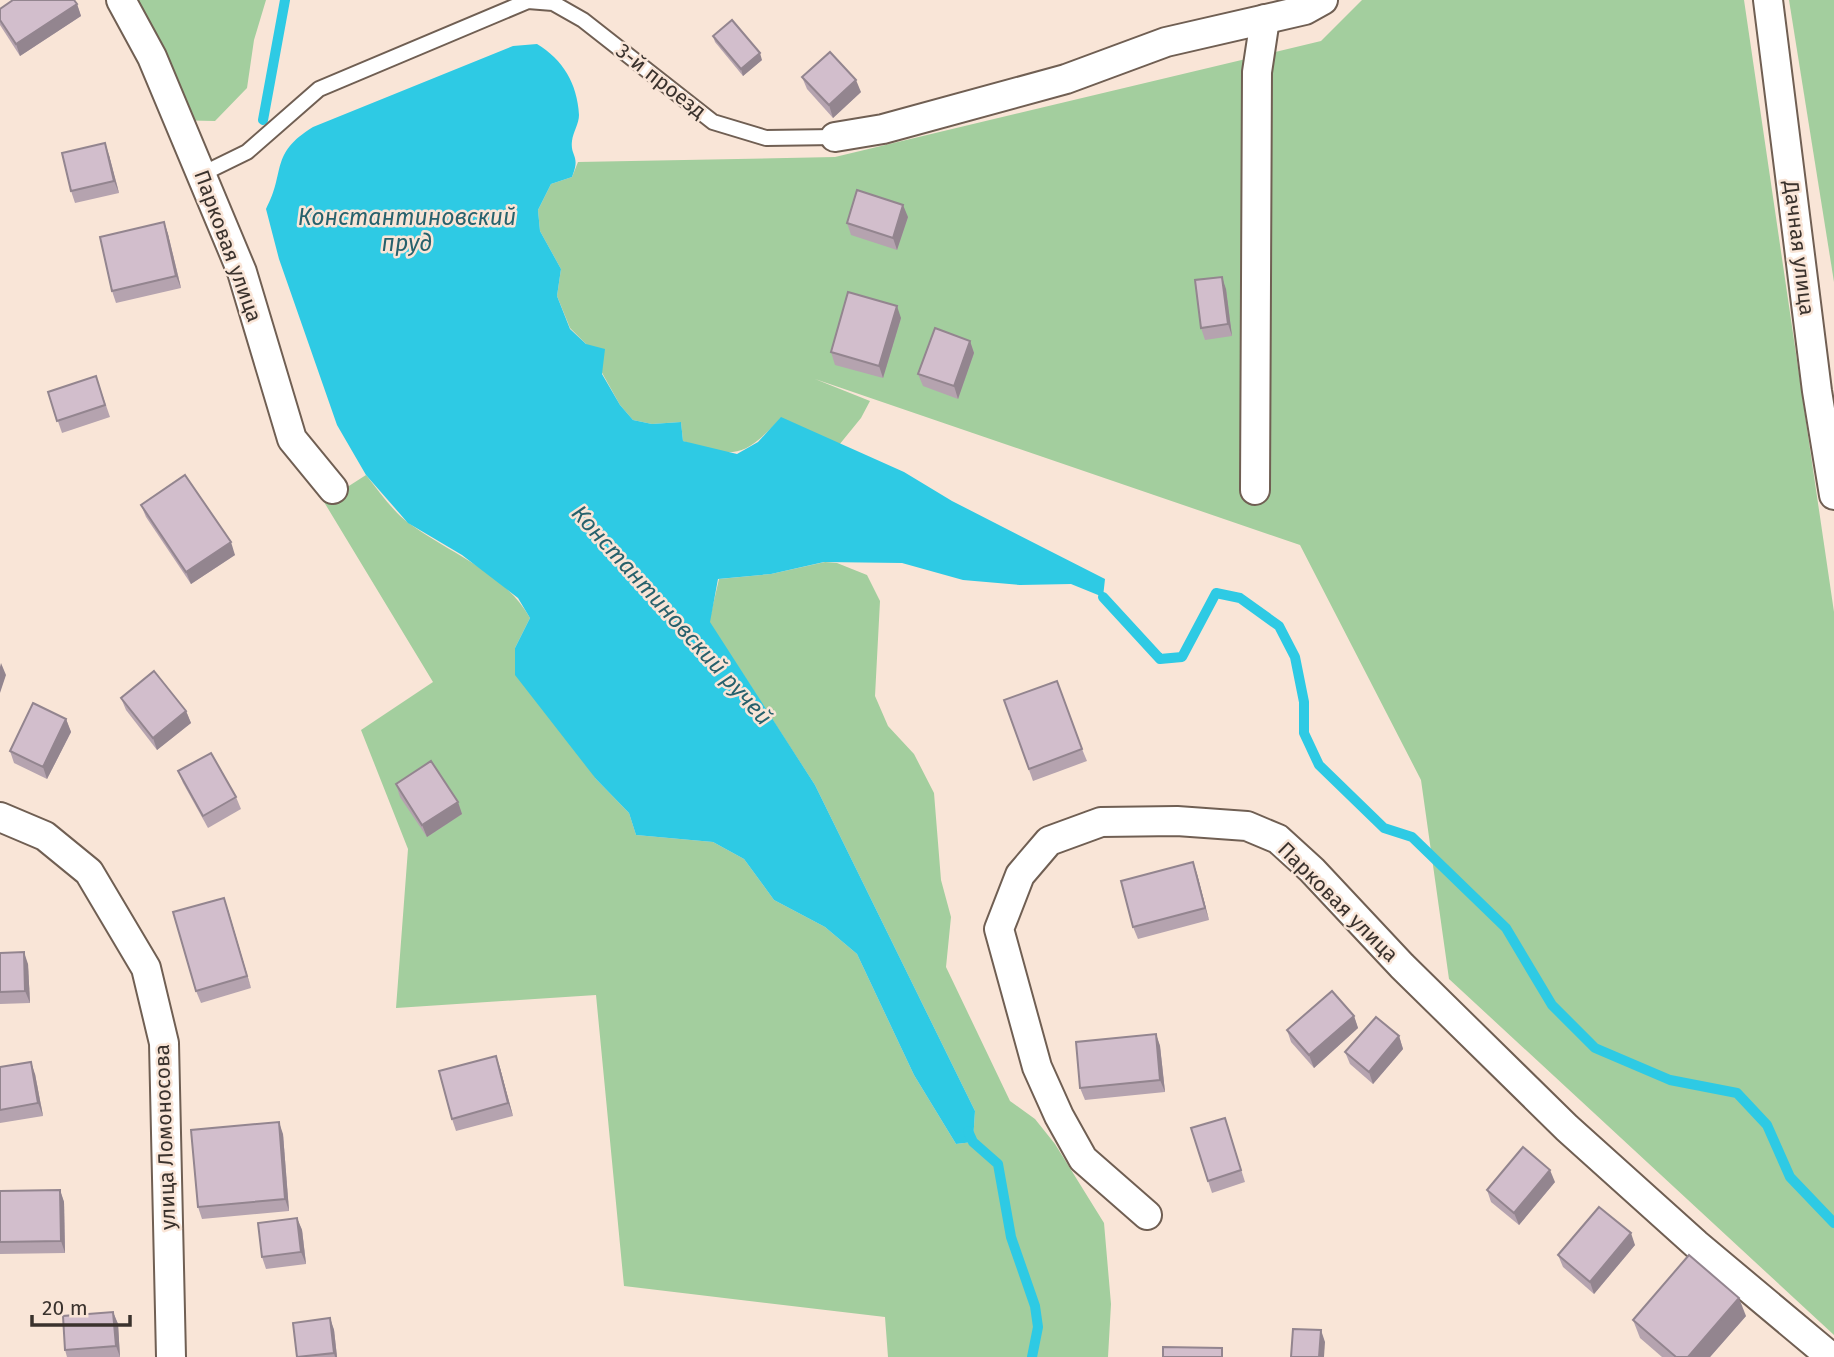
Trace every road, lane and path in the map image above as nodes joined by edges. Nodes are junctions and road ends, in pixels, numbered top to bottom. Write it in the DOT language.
graph roads {
  1 [pos="121,0"];
  2 [pos="1323,0"];
  3 [pos="1768,0"];
  4 [pos="1265,19"];
  5 [pos="835,137"];
  6 [pos="202,174"];
  7 [pos="333,489"];
  8 [pos="1255,490"];
  9 [pos="1834,495"];
  10 [pos="0,817"];
  11 [pos="1147,1215"];
  12 [pos="170,1357"];
  13 [pos="1831,1357"];
  1 -- 6 [label="street, Парковая улица"];
  2 -- 4 [label="street, 3-й проезд"];
  3 -- 9 [label="street, Дачная улица"];
  4 -- 5 [label="street, 3-й проезд"];
  4 -- 8 [label="street"];
  5 -- 6 [label="lane, 3-й проезд"];
  6 -- 7 [label="street, Парковая улица"];
  10 -- 12 [label="street, улица Ломоносова"];
  11 -- 13 [label="street, Парковая улица"];
}
